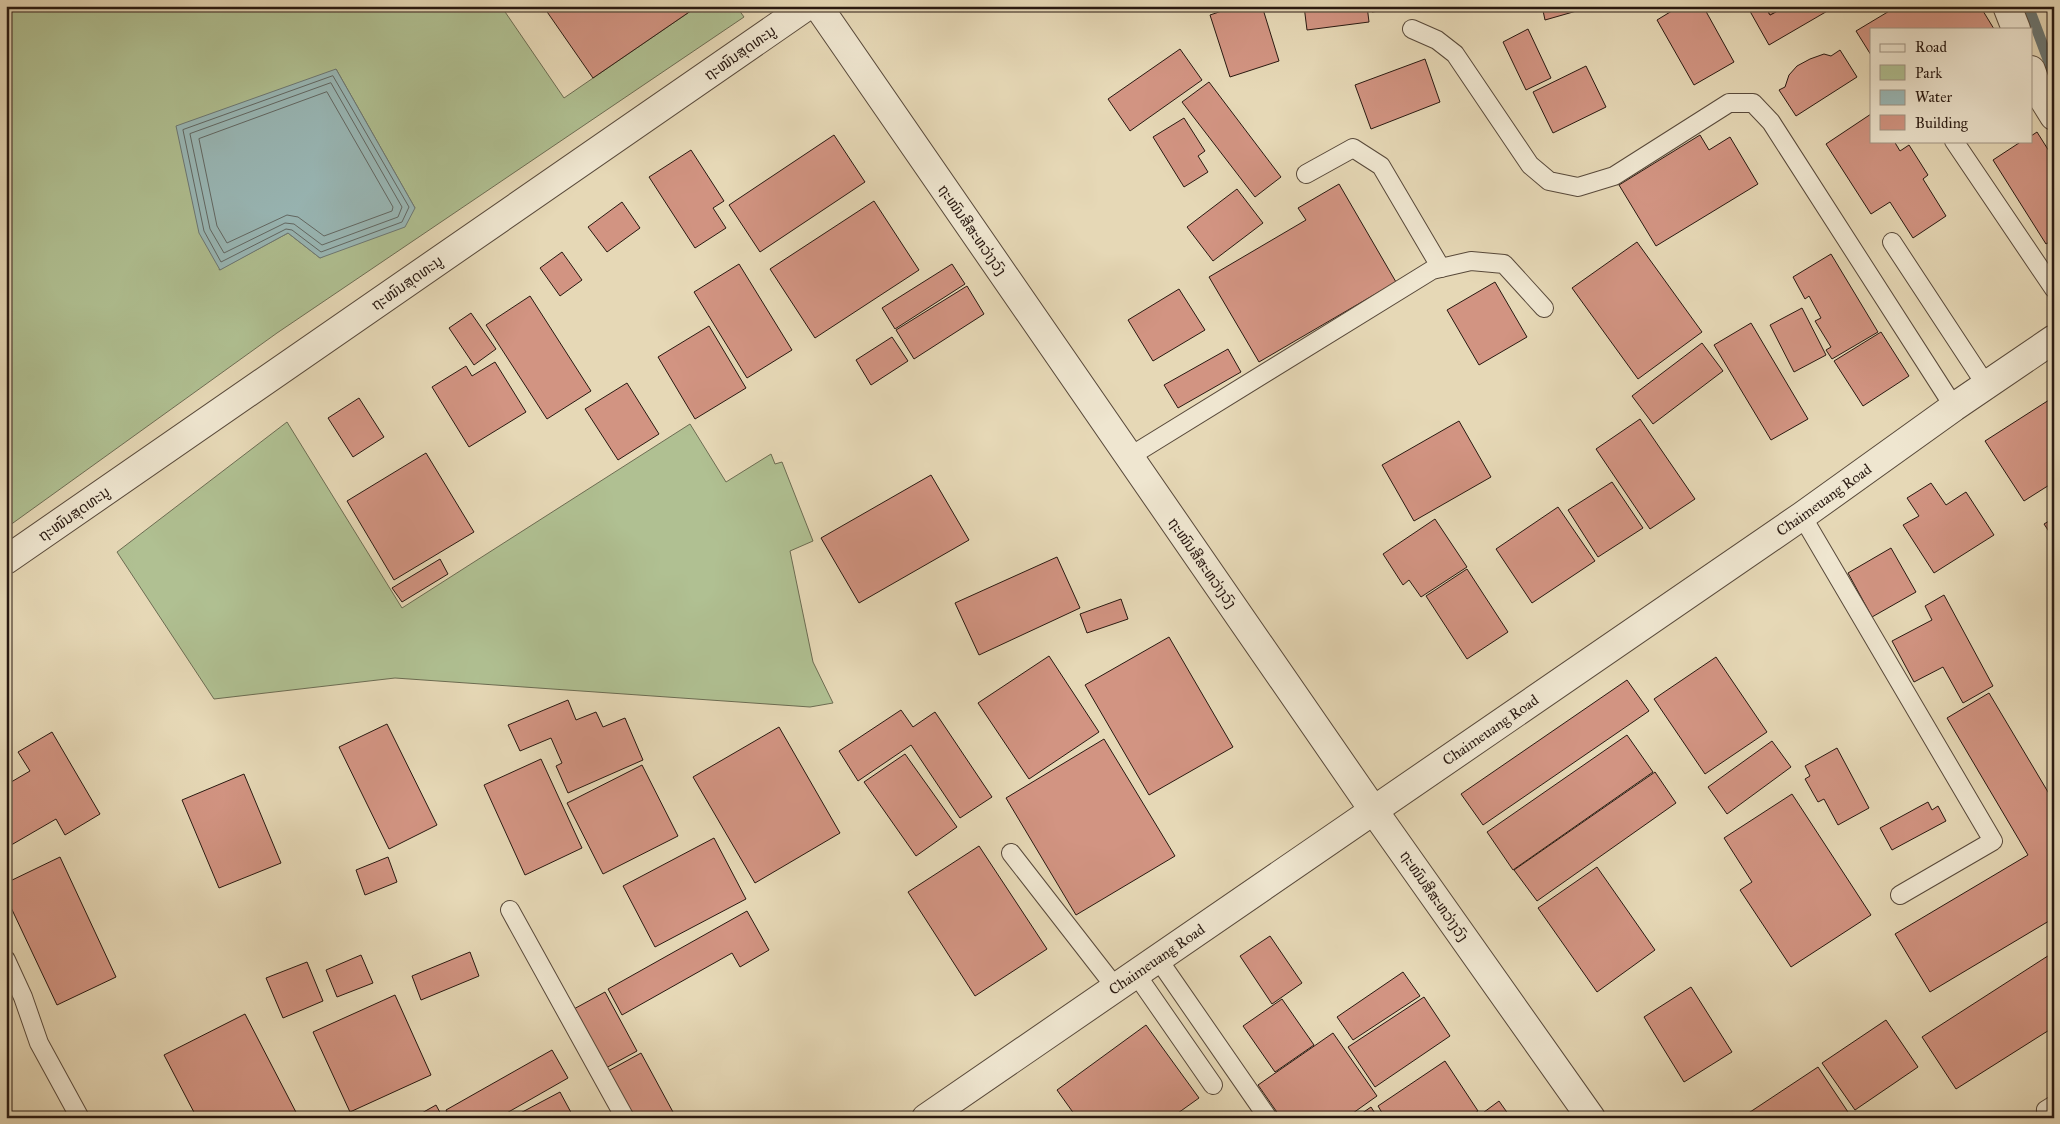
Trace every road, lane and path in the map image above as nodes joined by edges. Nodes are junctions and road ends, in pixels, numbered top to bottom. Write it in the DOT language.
graph roads {
  1 [pos="807,6"];
  2 [pos="818,6"];
  3 [pos="2007,6"];
  4 [pos="2016,28"];
  5 [pos="1412,29"];
  6 [pos="2032,72"];
  7 [pos="2054,116"];
  8 [pos="1955,142"];
  9 [pos="1306,174"];
  10 [pos="1892,242"];
  11 [pos="1441,268"];
  12 [pos="2054,289"];
  13 [pos="1544,308"];
  14 [pos="2054,339"];
  15 [pos="1986,385"];
  16 [pos="1954,407"];
  17 [pos="1129,457"];
  18 [pos="1802,516"];
  19 [pos="6,560"];
  20 [pos="1374,811"];
  21 [pos="1011,853"];
  22 [pos="1900,895"];
  23 [pos="510,910"];
  24 [pos="1158,959"];
  25 [pos="6,960"];
  26 [pos="1126,981"];
  27 [pos="1213,1085"];
  28 [pos="2054,1104"];
  29 [pos="80,1118"];
  30 [pos="625,1118"];
  31 [pos="926,1118"];
  32 [pos="1268,1118"];
  33 [pos="1591,1118"];
  34 [pos="2048,1118"];
  1 -- 19 [label="street, ຖະໜົນສຸດທະນູ"];
  2 -- 17 [label="street, ຖະໜົນສີສະຫວ່າງວົງ"];
  3 -- 4 [label="street"];
  5 -- 16 [label="lane"];
  6 -- 7 [label="street"];
  8 -- 12 [label="lane"];
  9 -- 11 [label="lane"];
  10 -- 15 [label="lane"];
  11 -- 13 [label="lane"];
  11 -- 17 [label="lane"];
  14 -- 15 [label="street, Chaimeuang Road"];
  15 -- 16 [label="street, Chaimeuang Road"];
  16 -- 18 [label="street, Chaimeuang Road"];
  17 -- 20 [label="street, ຖະໜົນສີສະຫວ່າງວົງ"];
  18 -- 20 [label="street, Chaimeuang Road"];
  18 -- 22 [label="lane"];
  20 -- 24 [label="street, Chaimeuang Road"];
  20 -- 33 [label="street, ຖະໜົນສີສະຫວ່າງວົງ"];
  21 -- 26 [label="lane"];
  23 -- 30 [label="lane"];
  24 -- 26 [label="street, Chaimeuang Road"];
  24 -- 32 [label="lane"];
  25 -- 29 [label="lane"];
  26 -- 27 [label="lane"];
  26 -- 31 [label="street, Chaimeuang Road"];
  28 -- 34 [label="lane"];
}
